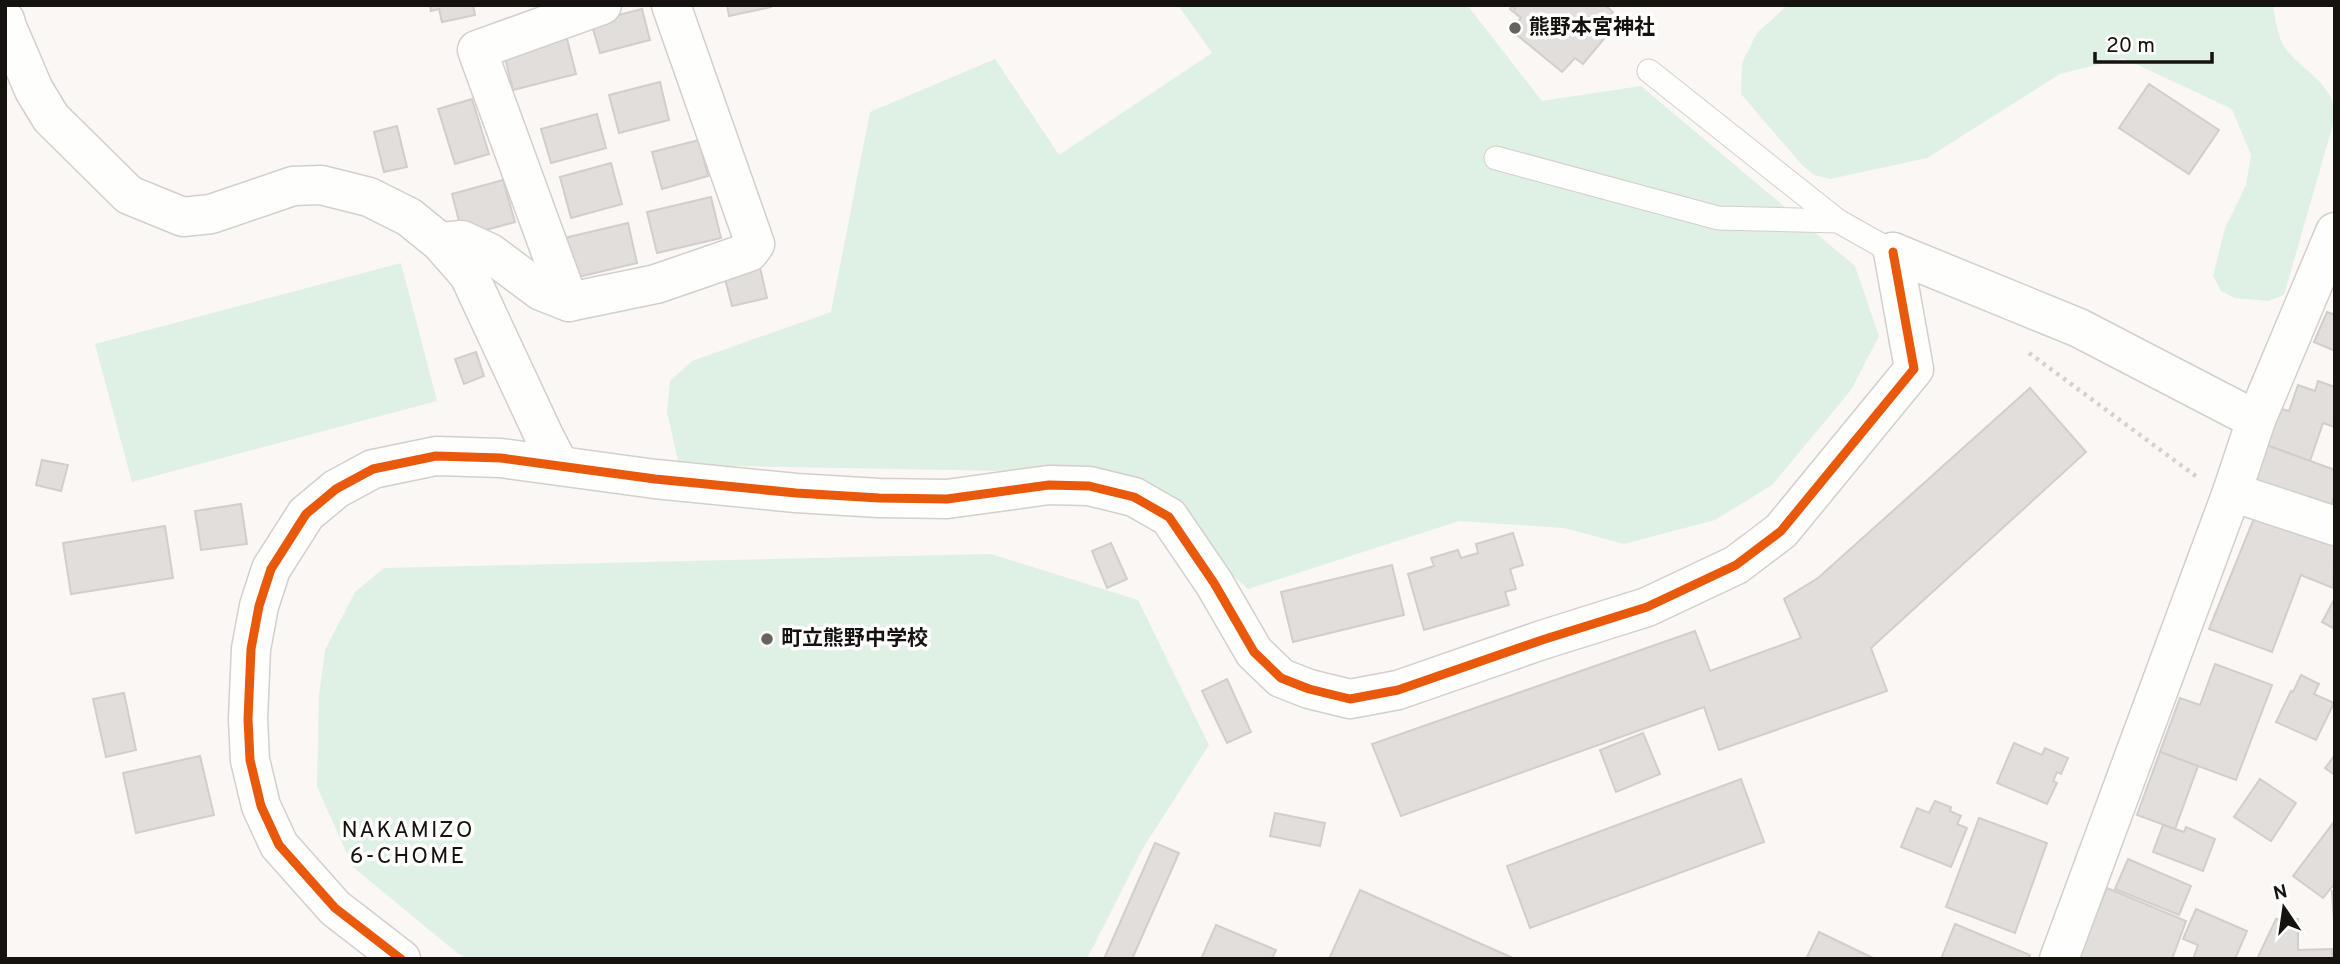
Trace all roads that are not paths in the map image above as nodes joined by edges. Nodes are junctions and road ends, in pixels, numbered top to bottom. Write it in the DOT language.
graph roads {
  1 [pos="602,5"];
  2 [pos="671,5"];
  3 [pos="6,25"];
  4 [pos="1648,71"];
  5 [pos="1496,158"];
  6 [pos="1838,221"];
  7 [pos="2335,232"];
  8 [pos="440,242"];
  9 [pos="1893,252"];
  10 [pos="569,302"];
  11 [pos="2256,420"];
  12 [pos="559,465"];
  13 [pos="2232,492"];
  14 [pos="2335,526"];
  15 [pos="401,959"];
  16 [pos="2059,959"];
  1 -- 10 [label="street"];
  2 -- 10 [label="street"];
  3 -- 8 [label="street"];
  4 -- 6 [label="lane"];
  5 -- 6 [label="lane"];
  6 -- 9 [label="lane"];
  7 -- 11 [label="street"];
  8 -- 10 [label="street"];
  8 -- 12 [label="street"];
  9 -- 11 [label="street"];
  9 -- 12 [label="street"];
  11 -- 13 [label="street"];
  12 -- 15 [label="street"];
  13 -- 14 [label="street"];
  13 -- 16 [label="street"];
}
